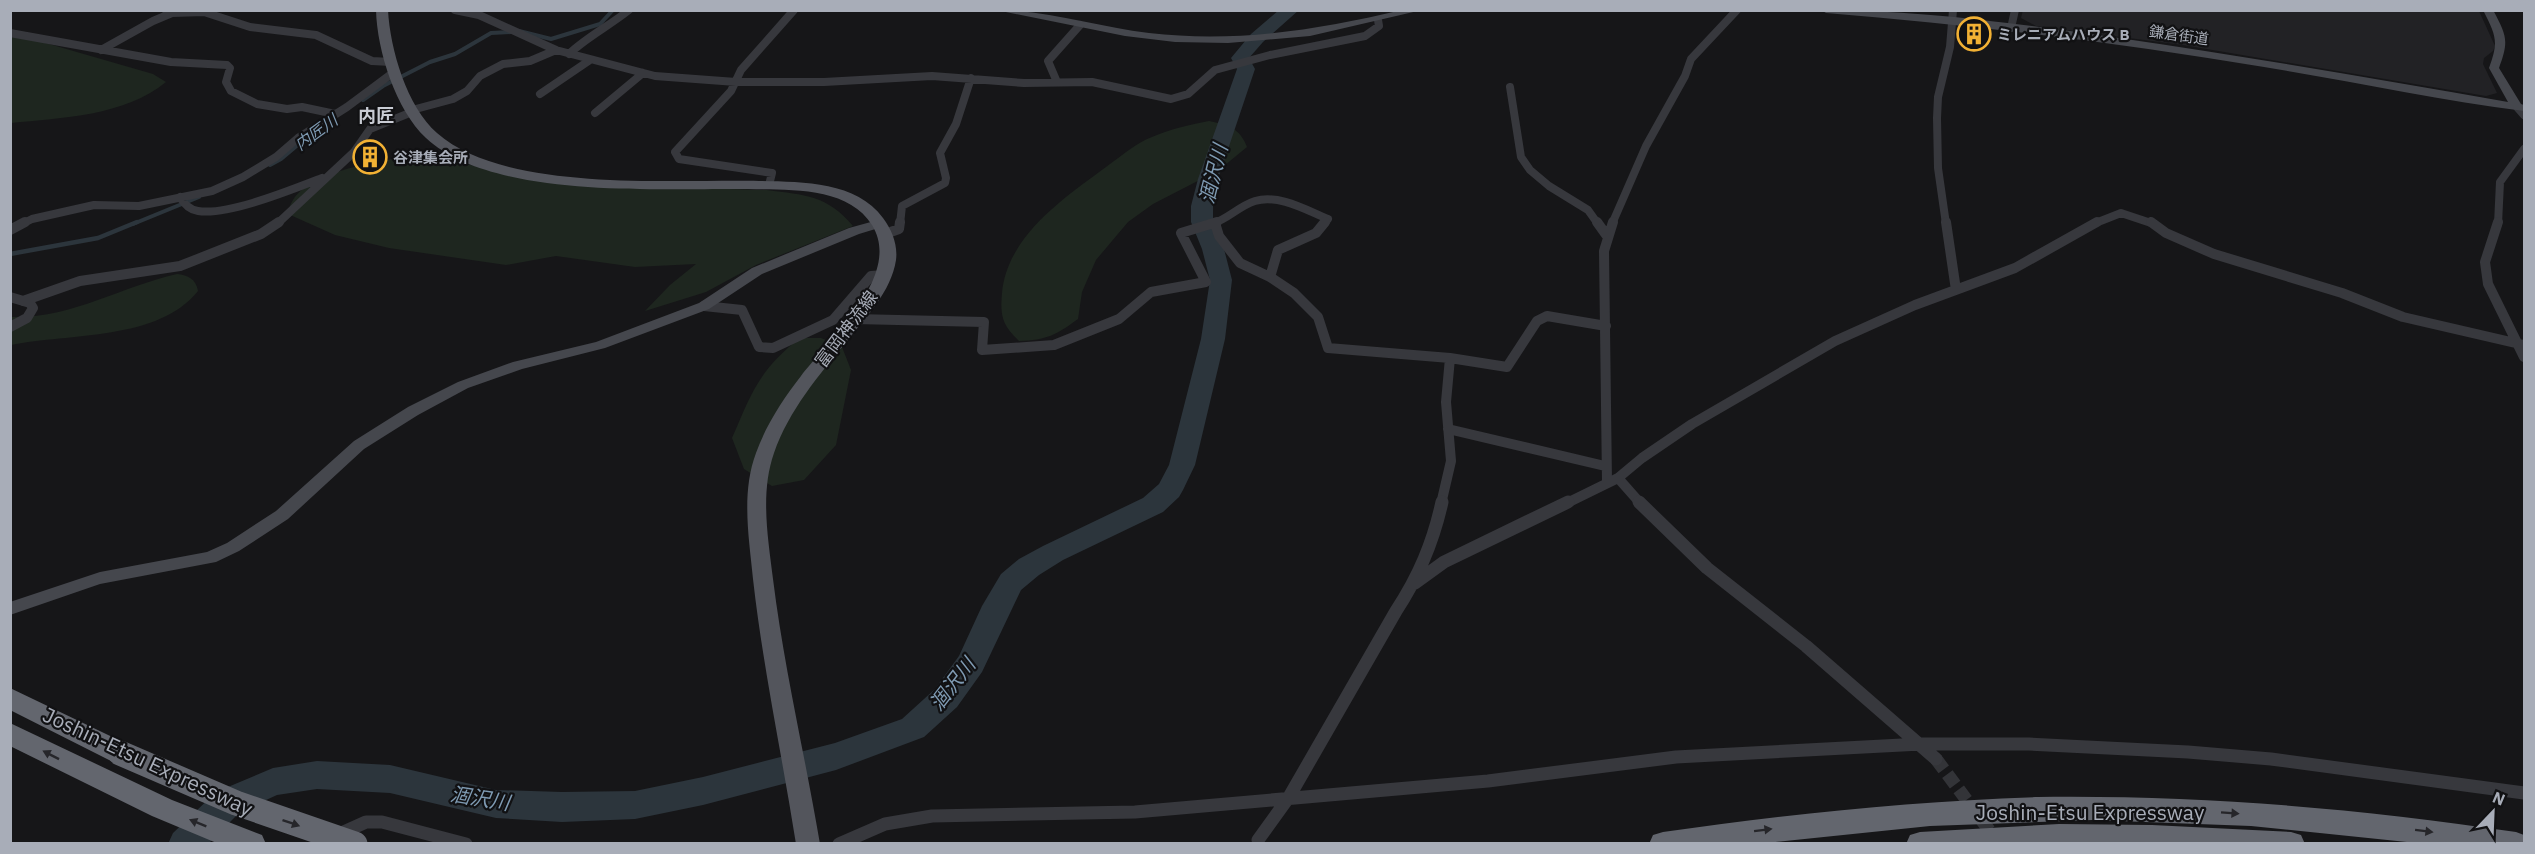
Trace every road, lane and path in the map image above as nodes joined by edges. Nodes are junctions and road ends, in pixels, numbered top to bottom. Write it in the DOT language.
graph roads {
  1 [pos="382,10"];
  2 [pos="455,10"];
  3 [pos="629,10"];
  4 [pos="794,10"];
  5 [pos="1000,10"];
  6 [pos="1417,10"];
  7 [pos="1737,10"];
  8 [pos="1953,10"];
  9 [pos="2015,10"];
  10 [pos="2488,10"];
  11 [pos="1829,11"];
  12 [pos="169,12"];
  13 [pos="479,13"];
  14 [pos="1378,20"];
  15 [pos="1954,22"];
  16 [pos="1080,25"];
  17 [pos="2011,28"];
  18 [pos="10,33"];
  19 [pos="556,50"];
  20 [pos="99,51"];
  21 [pos="569,54"];
  22 [pos="590,60"];
  23 [pos="393,67"];
  24 [pos="643,73"];
  25 [pos="971,78"];
  26 [pos="736,82"];
  27 [pos="1057,82"];
  28 [pos="1510,87"];
  29 [pos="540,94"];
  30 [pos="2522,110"];
  31 [pos="412,111"];
  32 [pos="595,113"];
  33 [pos="335,114"];
  34 [pos="2524,149"];
  35 [pos="329,175"];
  36 [pos="769,185"];
  37 [pos="180,197"];
  38 [pos="32,219"];
  39 [pos="10,222"];
  40 [pos="1215,223"];
  41 [pos="882,229"];
  42 [pos="10,230"];
  43 [pos="1607,236"];
  44 [pos="884,275"];
  45 [pos="1270,277"];
  46 [pos="1956,290"];
  47 [pos="10,297"];
  48 [pos="23,301"];
  49 [pos="704,306"];
  50 [pos="855,320"];
  51 [pos="1606,326"];
  52 [pos="10,327"];
  53 [pos="2520,344"];
  54 [pos="2524,357"];
  55 [pos="1450,358"];
  56 [pos="1448,429"];
  57 [pos="1605,466"];
  58 [pos="1613,480"];
  59 [pos="1415,584"];
  60 [pos="10,609"];
  61 [pos="10,698"];
  62 [pos="10,734"];
  63 [pos="1922,744"];
  64 [pos="1936,759"];
  65 [pos="2524,793"];
  66 [pos="1289,797"];
  67 [pos="1258,840"];
  68 [pos="808,841"];
  69 [pos="252,843"];
  70 [pos="329,843"];
  71 [pos="355,843"];
  72 [pos="466,843"];
  73 [pos="839,843"];
  74 [pos="1663,843"];
  75 [pos="1920,843"];
  76 [pos="2291,843"];
  77 [pos="2516,843"];
  1 -- 23 [label="main road"];
  2 -- 13 [label="street"];
  3 -- 21 [label="street"];
  4 -- 26 [label="street"];
  5 -- 16 [label="street"];
  6 -- 14 [label="street"];
  7 -- 43 [label="street"];
  8 -- 15 [label="street"];
  9 -- 17 [label="street"];
  10 -- 30 [label="street"];
  11 -- 15 [label="street, 鎌倉街道"];
  12 -- 20 [label="street"];
  12 -- 23 [label="street"];
  13 -- 19 [label="street"];
  14 -- 16 [label="street"];
  14 -- 27 [label="street"];
  15 -- 17 [label="street, 鎌倉街道"];
  15 -- 46 [label="street"];
  16 -- 27 [label="street"];
  17 -- 30 [label="street, 鎌倉街道"];
  18 -- 20 [label="street"];
  19 -- 21 [label="street"];
  19 -- 31 [label="street"];
  20 -- 33 [label="street"];
  21 -- 22 [label="street"];
  22 -- 24 [label="street"];
  22 -- 29 [label="street"];
  23 -- 31 [label="main road"];
  23 -- 33 [label="street"];
  24 -- 26 [label="street"];
  24 -- 32 [label="street"];
  25 -- 26 [label="street"];
  25 -- 27 [label="street"];
  25 -- 41 [label="street"];
  26 -- 36 [label="street"];
  28 -- 43 [label="street"];
  31 -- 35 [label="street"];
  31 -- 36 [label="main road"];
  33 -- 37 [label="street"];
  34 -- 53 [label="street"];
  35 -- 37 [label="street"];
  35 -- 48 [label="street"];
  36 -- 41 [label="main road"];
  37 -- 38 [label="street"];
  38 -- 39 [label="street"];
  38 -- 42 [label="street"];
  40 -- 45 [label="street"];
  40 -- 45 [label="street"];
  40 -- 50 [label="street"];
  41 -- 44 [label="main road, 富岡神流線"];
  41 -- 49 [label="street"];
  43 -- 51 [label="street"];
  44 -- 49 [label="street"];
  44 -- 50 [label="main road, 富岡神流線"];
  45 -- 55 [label="street"];
  46 -- 53 [label="street"];
  46 -- 58 [label="street"];
  47 -- 48 [label="street"];
  48 -- 52 [label="street"];
  49 -- 60 [label="street"];
  50 -- 68 [label="main road, 富岡神流線"];
  51 -- 55 [label="street"];
  51 -- 57 [label="street"];
  53 -- 54 [label="street"];
  55 -- 56 [label="street"];
  56 -- 57 [label="street"];
  56 -- 59 [label="street"];
  57 -- 58 [label="street"];
  58 -- 59 [label="street"];
  58 -- 63 [label="street"];
  59 -- 66 [label="street"];
  61 -- 71 [label="highway, Joshin-Etsu Expressway, one-way, bridge"];
  69 -- 62 [label="highway, Joshin-Etsu Expressway, one-way"];
  63 -- 64 [label="street"];
  63 -- 65 [label="street"];
  63 -- 66 [label="street"];
  66 -- 67 [label="street"];
  66 -- 73 [label="street"];
  70 -- 72 [label="street"];
  74 -- 77 [label="highway, Joshin-Etsu Expressway, one-way"];
  75 -- 76 [label="highway, Joshin-Etsu Expressway"];
}
